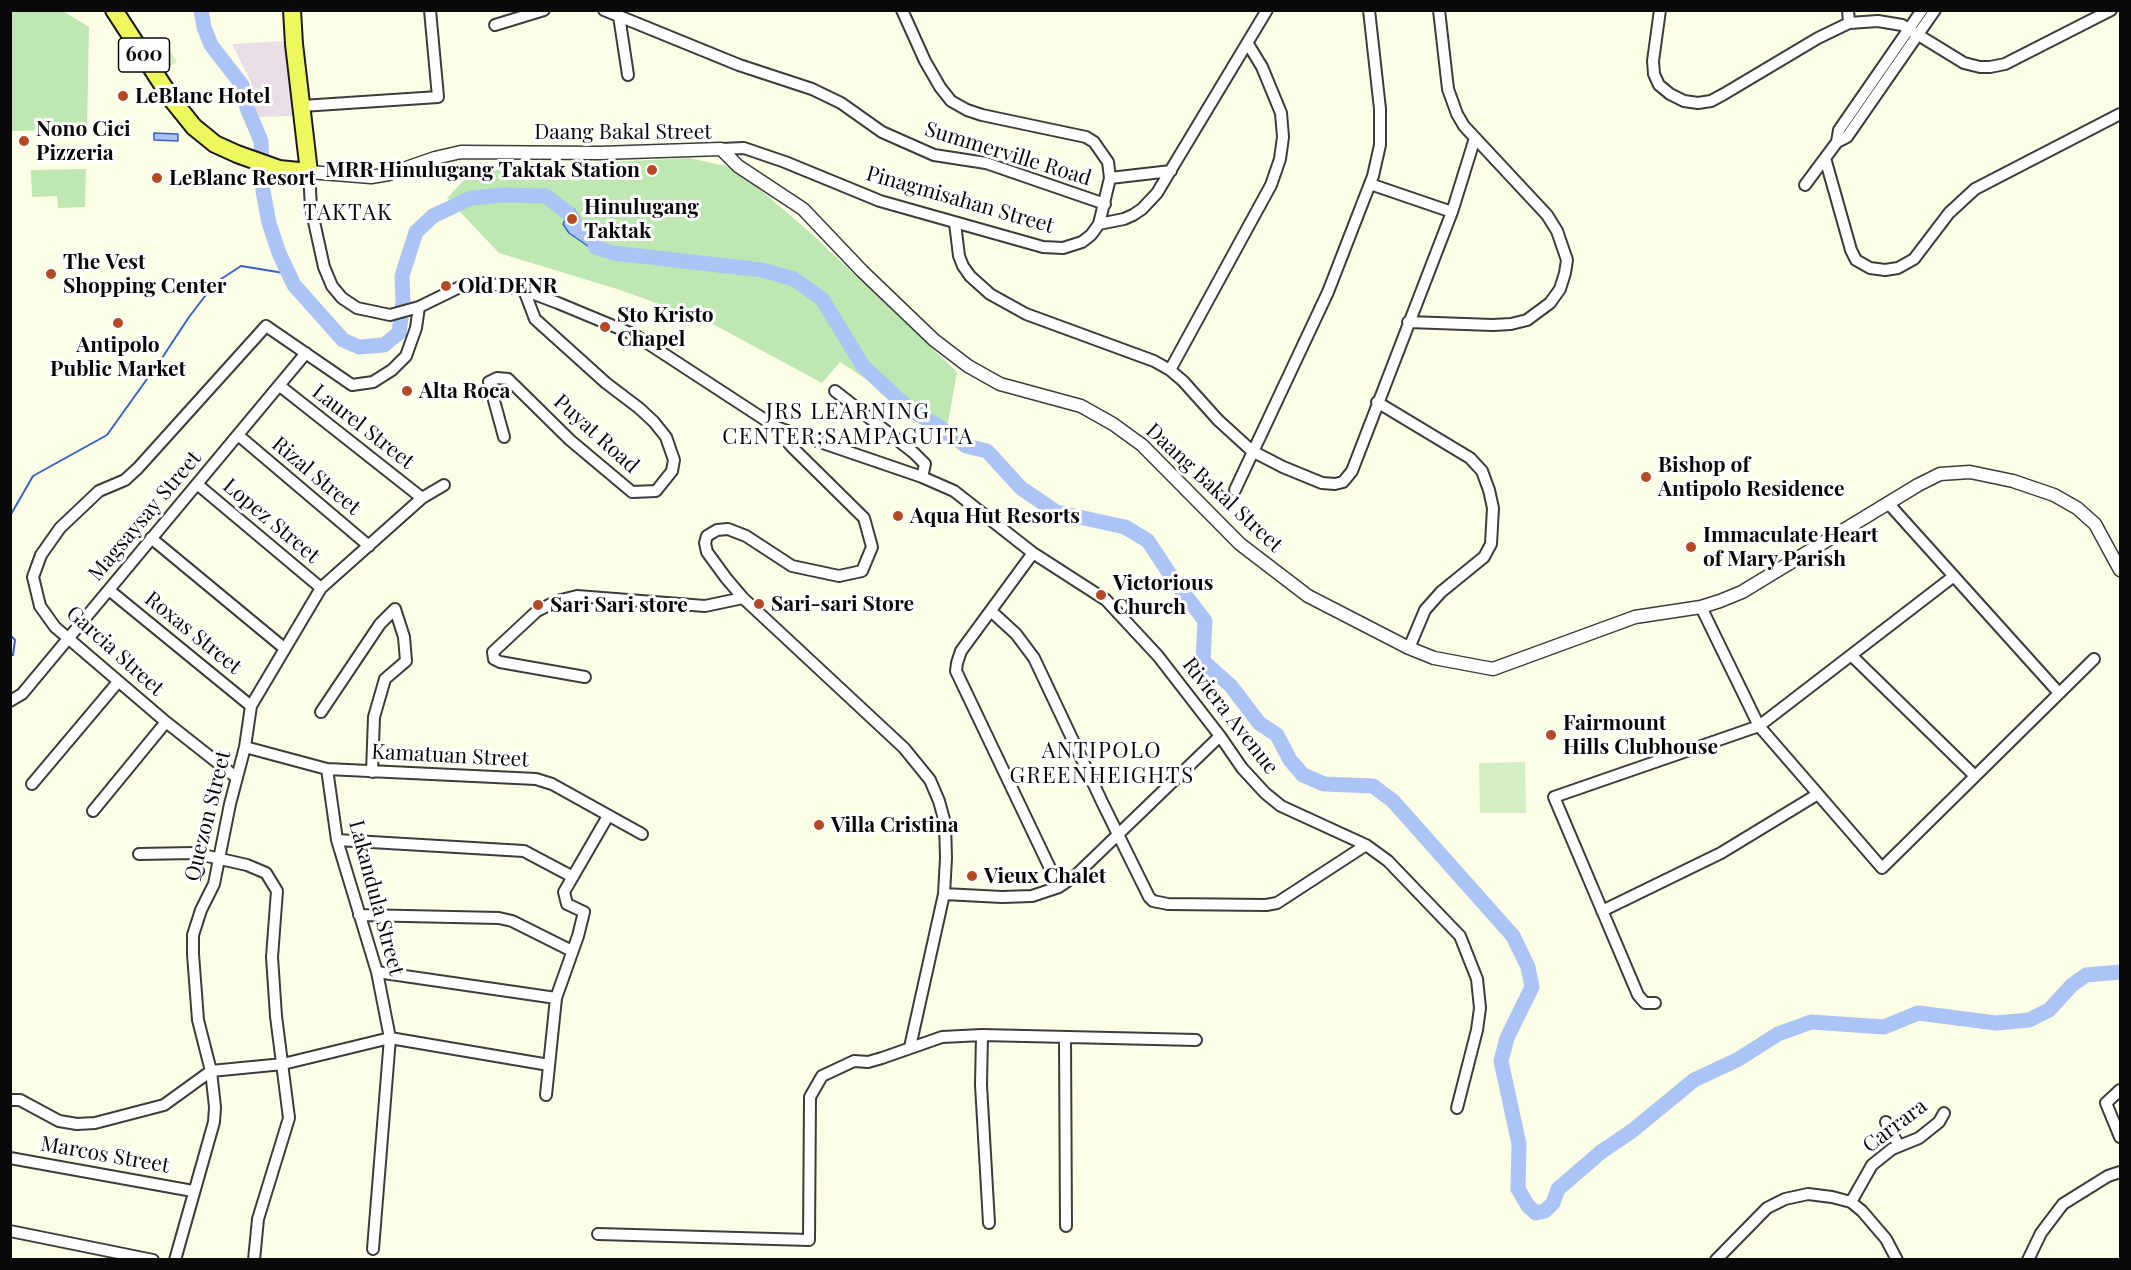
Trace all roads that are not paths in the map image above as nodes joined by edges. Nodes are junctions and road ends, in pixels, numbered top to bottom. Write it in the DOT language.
graph roads {
  1 [pos="114,10"];
  2 [pos="292,10"];
  3 [pos="430,10"];
  4 [pos="544,10"];
  5 [pos="604,10"];
  6 [pos="902,10"];
  7 [pos="1268,10"];
  8 [pos="1369,10"];
  9 [pos="1439,10"];
  10 [pos="1660,10"];
  11 [pos="1848,10"];
  12 [pos="1922,10"];
  13 [pos="1935,10"];
  14 [pos="2111,10"];
  15 [pos="619,16"];
  16 [pos="1850,23"];
  17 [pos="495,25"];
  18 [pos="1915,31"];
  19 [pos="1248,44"];
  20 [pos="628,75"];
  21 [pos="302,106"];
  22 [pos="2121,114"];
  23 [pos="1475,138"];
  24 [pos="721,149"];
  25 [pos="1825,158"];
  26 [pos="1171,171"];
  27 [pos="309,172"];
  28 [pos="1110,178"];
  29 [pos="1370,184"];
  30 [pos="1805,185"];
  31 [pos="1105,204"];
  32 [pos="1452,212"];
  33 [pos="955,223"];
  34 [pos="1099,224"];
  35 [pos="524,290"];
  36 [pos="416,308"];
  37 [pos="1408,322"];
  38 [pos="306,353"];
  39 [pos="1170,370"];
  40 [pos="280,386"];
  41 [pos="835,391"];
  42 [pos="1377,402"];
  43 [pos="776,427"];
  44 [pos="238,435"];
  45 [pos="504,437"];
  46 [pos="1252,451"];
  47 [pos="922,477"];
  48 [pos="197,484"];
  49 [pos="444,485"];
  50 [pos="1234,490"];
  51 [pos="422,498"];
  52 [pos="1888,503"];
  53 [pos="151,538"];
  54 [pos="369,546"];
  55 [pos="1033,553"];
  56 [pos="2121,570"];
  57 [pos="1954,576"];
  58 [pos="321,588"];
  59 [pos="109,590"];
  60 [pos="743,598"];
  61 [pos="1701,607"];
  62 [pos="991,611"];
  63 [pos="68,639"];
  64 [pos="284,648"];
  65 [pos="1409,648"];
  66 [pos="1852,656"];
  67 [pos="2094,660"];
  68 [pos="585,677"];
  69 [pos="118,682"];
  70 [pos="2060,693"];
  71 [pos="10,701"];
  72 [pos="251,706"];
  73 [pos="321,712"];
  74 [pos="166,722"];
  75 [pos="1760,726"];
  76 [pos="1220,736"];
  77 [pos="245,747"];
  78 [pos="327,769"];
  79 [pos="372,772"];
  80 [pos="1975,776"];
  81 [pos="237,778"];
  82 [pos="32,784"];
  83 [pos="1818,794"];
  84 [pos="93,811"];
  85 [pos="608,816"];
  86 [pos="1118,833"];
  87 [pos="642,834"];
  88 [pos="337,840"];
  89 [pos="1366,846"];
  90 [pos="139,854"];
  91 [pos="220,858"];
  92 [pos="573,877"];
  93 [pos="1059,887"];
  94 [pos="944,894"];
  95 [pos="1602,911"];
  96 [pos="359,915"];
  97 [pos="572,951"];
  98 [pos="377,972"];
  99 [pos="556,998"];
  100 [pos="1655,1004"];
  101 [pos="982,1035"];
  102 [pos="1065,1036"];
  103 [pos="390,1038"];
  104 [pos="1196,1040"];
  105 [pos="910,1047"];
  106 [pos="283,1064"];
  107 [pos="549,1065"];
  108 [pos="211,1071"];
  109 [pos="2121,1090"];
  110 [pos="546,1095"];
  111 [pos="10,1100"];
  112 [pos="1457,1108"];
  113 [pos="1944,1113"];
  114 [pos="1886,1122"];
  115 [pos="2121,1137"];
  116 [pos="1899,1146"];
  117 [pos="10,1158"];
  118 [pos="2121,1172"];
  119 [pos="193,1191"];
  120 [pos="1851,1202"];
  121 [pos="989,1223"];
  122 [pos="1066,1226"];
  123 [pos="10,1231"];
  124 [pos="598,1234"];
  125 [pos="373,1249"];
  126 [pos="153,1260"];
  127 [pos="176,1260"];
  128 [pos="254,1260"];
  129 [pos="1716,1260"];
  130 [pos="1897,1260"];
  131 [pos="2028,1260"];
  1 -- 27 [label="main road, 600"];
  2 -- 21 [label="main road"];
  3 -- 21 [label="street"];
  4 -- 17 [label="street"];
  5 -- 15 [label="street, Summerville Road"];
  6 -- 28 [label="street"];
  7 -- 19 [label="street"];
  8 -- 29 [label="street"];
  9 -- 23 [label="street"];
  10 -- 16 [label="street"];
  11 -- 16 [label="street"];
  12 -- 18 [label="street"];
  13 -- 18 [label="street"];
  14 -- 18 [label="street"];
  15 -- 20 [label="street"];
  15 -- 31 [label="street, Summerville Road"];
  16 -- 18 [label="street"];
  18 -- 25 [label="street"];
  19 -- 26 [label="street"];
  19 -- 39 [label="street"];
  21 -- 27 [label="main road"];
  22 -- 25 [label="street"];
  23 -- 32 [label="street"];
  23 -- 37 [label="street"];
  24 -- 27 [label="street, Daang Bakal Street / 600"];
  24 -- 33 [label="street, Pinagmisahan Street / 600"];
  24 -- 65 [label="street, Daang Bakal Street"];
  25 -- 30 [label="street"];
  26 -- 28 [label="street"];
  26 -- 34 [label="street"];
  27 -- 36 [label="street"];
  28 -- 31 [label="street"];
  29 -- 32 [label="street"];
  29 -- 46 [label="street"];
  31 -- 34 [label="street"];
  32 -- 37 [label="street"];
  33 -- 34 [label="street, Pinagmisahan Street / 600"];
  33 -- 39 [label="street"];
  35 -- 36 [label="street"];
  35 -- 43 [label="street"];
  35 -- 45 [label="street, Puyat Road"];
  36 -- 38 [label="street"];
  37 -- 42 [label="street"];
  38 -- 40 [label="street, Magsaysay Street"];
  38 -- 63 [label="street, Garcia Street"];
  39 -- 46 [label="street"];
  40 -- 44 [label="street, Magsaysay Street"];
  40 -- 51 [label="street, Laurel Street"];
  41 -- 47 [label="street"];
  42 -- 46 [label="street"];
  42 -- 65 [label="street"];
  43 -- 47 [label="street, Riviera Avenue"];
  43 -- 60 [label="street"];
  44 -- 48 [label="street, Magsaysay Street"];
  44 -- 54 [label="street, Rizal Street"];
  46 -- 50 [label="street"];
  47 -- 55 [label="street, Riviera Avenue"];
  48 -- 53 [label="street, Magsaysay Street"];
  48 -- 58 [label="street, Lopez Street"];
  49 -- 51 [label="street, Quezon Street"];
  51 -- 54 [label="street, Quezon Street"];
  52 -- 56 [label="street, Daang Bakal Street"];
  52 -- 57 [label="street"];
  52 -- 61 [label="street, Daang Bakal Street"];
  53 -- 59 [label="street, Magsaysay Street"];
  53 -- 64 [label="street"];
  54 -- 58 [label="street, Quezon Street"];
  55 -- 62 [label="street"];
  55 -- 76 [label="street, Riviera Avenue"];
  57 -- 66 [label="street"];
  57 -- 70 [label="street"];
  58 -- 64 [label="street, Quezon Street"];
  59 -- 63 [label="street, Magsaysay Street"];
  59 -- 72 [label="street, Roxas Street"];
  60 -- 68 [label="street"];
  60 -- 94 [label="street"];
  61 -- 65 [label="street, Daang Bakal Street"];
  61 -- 75 [label="street"];
  62 -- 86 [label="street"];
  62 -- 93 [label="street"];
  63 -- 69 [label="street, Garcia Street"];
  63 -- 71 [label="street, Magsaysay Street"];
  64 -- 72 [label="street, Quezon Street"];
  66 -- 75 [label="street"];
  66 -- 80 [label="street"];
  67 -- 70 [label="street"];
  69 -- 74 [label="street, Garcia Street"];
  69 -- 82 [label="street"];
  70 -- 80 [label="street"];
  72 -- 77 [label="street, Quezon Street"];
  73 -- 79 [label="street"];
  74 -- 81 [label="street, Garcia Street"];
  74 -- 84 [label="street"];
  75 -- 83 [label="street"];
  75 -- 95 [label="street"];
  76 -- 86 [label="street"];
  76 -- 89 [label="street, Riviera Avenue"];
  77 -- 78 [label="street, Kamatuan Street"];
  77 -- 81 [label="street, Quezon Street"];
  78 -- 79 [label="street, Kamatuan Street"];
  78 -- 88 [label="street, Lakandula Street"];
  79 -- 85 [label="street, Kamatuan Street"];
  80 -- 83 [label="street"];
  81 -- 91 [label="street, Quezon Street"];
  83 -- 95 [label="street"];
  85 -- 87 [label="street, Kamatuan Street"];
  85 -- 92 [label="street"];
  86 -- 89 [label="street"];
  86 -- 93 [label="street"];
  88 -- 92 [label="street"];
  88 -- 96 [label="street, Lakandula Street"];
  89 -- 112 [label="street, Riviera Avenue"];
  90 -- 91 [label="street"];
  91 -- 106 [label="street"];
  91 -- 108 [label="street, Quezon Street"];
  92 -- 97 [label="street"];
  93 -- 94 [label="street"];
  94 -- 105 [label="street"];
  95 -- 100 [label="street"];
  96 -- 97 [label="street"];
  96 -- 98 [label="street, Lakandula Street"];
  97 -- 99 [label="street"];
  98 -- 99 [label="street"];
  98 -- 103 [label="street, Lakandula Street"];
  99 -- 107 [label="street"];
  101 -- 102 [label="street"];
  101 -- 105 [label="street"];
  101 -- 121 [label="street"];
  102 -- 104 [label="street"];
  102 -- 122 [label="street"];
  103 -- 106 [label="street"];
  103 -- 107 [label="street"];
  103 -- 125 [label="street, Lakandula Street"];
  105 -- 124 [label="street"];
  106 -- 108 [label="street"];
  106 -- 128 [label="street"];
  107 -- 110 [label="street"];
  108 -- 111 [label="street"];
  108 -- 119 [label="street, Quezon Street"];
  109 -- 115 [label="street"];
  113 -- 116 [label="street, Carrara"];
  114 -- 116 [label="street"];
  116 -- 120 [label="street, Carrara"];
  117 -- 119 [label="street, Marcos Street"];
  118 -- 131 [label="street"];
  119 -- 127 [label="street, Quezon Street"];
  120 -- 129 [label="street"];
  120 -- 130 [label="street"];
  123 -- 126 [label="street"];
}
